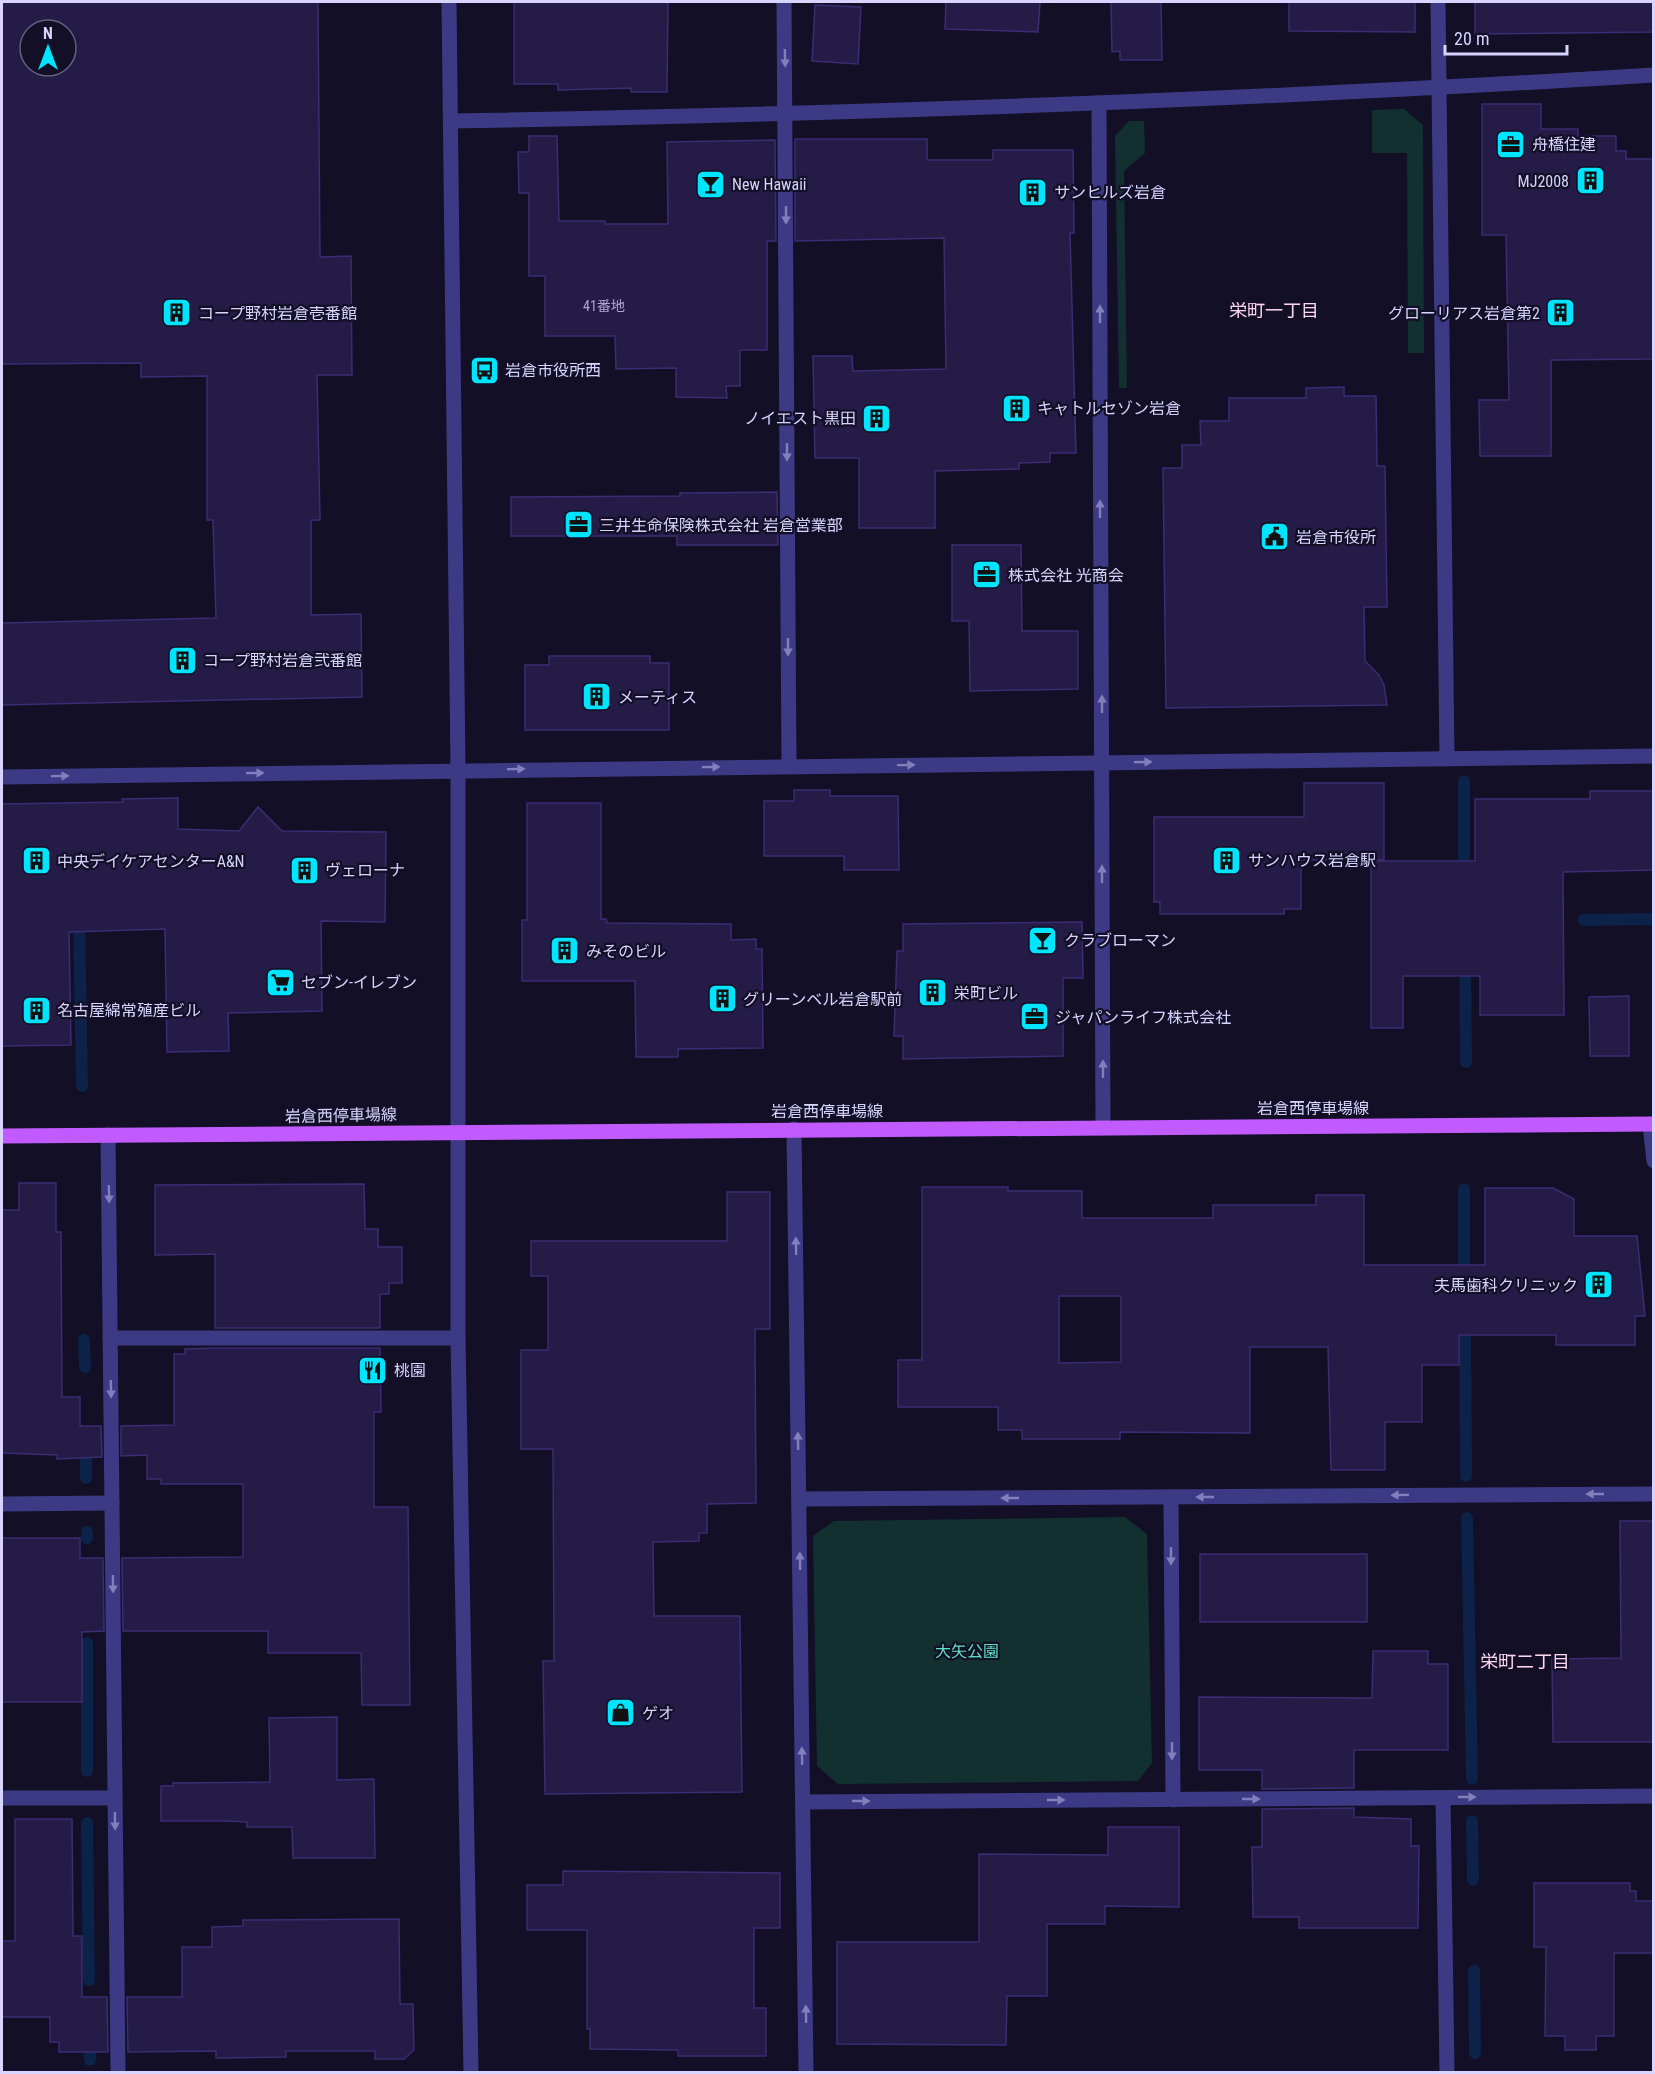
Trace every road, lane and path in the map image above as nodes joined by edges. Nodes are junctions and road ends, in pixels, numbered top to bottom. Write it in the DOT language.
graph roads {
  1 [pos="449,2"];
  2 [pos="784,2"];
  3 [pos="1438,2"];
  4 [pos="1653,75"];
  5 [pos="1439,88"];
  6 [pos="1099,103"];
  7 [pos="785,115"];
  8 [pos="451,121"];
  9 [pos="1653,756"];
  10 [pos="1447,759"];
  11 [pos="1102,763"];
  12 [pos="789,766"];
  13 [pos="458,770"];
  14 [pos="2,777"];
  15 [pos="1652,1124"];
  16 [pos="1103,1128"];
  17 [pos="794,1129"];
  18 [pos="458,1132"];
  19 [pos="108,1135"];
  20 [pos="2,1136"];
  21 [pos="1653,1161"];
  22 [pos="110,1338"];
  23 [pos="458,1338"];
  24 [pos="1653,1494"];
  25 [pos="1171,1497"];
  26 [pos="799,1499"];
  27 [pos="112,1503"];
  28 [pos="2,1504"];
  29 [pos="1653,1796"];
  30 [pos="2,1798"];
  31 [pos="115,1798"];
  32 [pos="1443,1798"];
  33 [pos="1173,1800"];
  34 [pos="802,1802"];
  35 [pos="118,2073"];
  36 [pos="471,2073"];
  37 [pos="806,2073"];
  38 [pos="1447,2073"];
  1 -- 8 [label="street"];
  2 -- 7 [label="street, one-way"];
  3 -- 5 [label="street"];
  4 -- 5 [label="street"];
  5 -- 6 [label="street"];
  5 -- 10 [label="street"];
  6 -- 7 [label="street"];
  11 -- 6 [label="street, one-way"];
  7 -- 8 [label="street"];
  7 -- 12 [label="street, one-way"];
  8 -- 13 [label="street"];
  9 -- 10 [label="street"];
  11 -- 10 [label="street, one-way"];
  12 -- 11 [label="street, one-way"];
  16 -- 11 [label="street, one-way"];
  13 -- 12 [label="street, one-way"];
  14 -- 13 [label="street, one-way"];
  13 -- 18 [label="street"];
  15 -- 16 [label="main road, 岩倉西停車場線"];
  15 -- 21 [label="street"];
  16 -- 17 [label="main road, 岩倉西停車場線"];
  17 -- 18 [label="main road, 岩倉西停車場線"];
  26 -- 17 [label="street, one-way"];
  18 -- 19 [label="main road, 岩倉西停車場線"];
  18 -- 23 [label="street"];
  19 -- 20 [label="main road, 岩倉西停車場線"];
  19 -- 22 [label="street, one-way"];
  22 -- 23 [label="street"];
  22 -- 27 [label="street, one-way"];
  23 -- 36 [label="street"];
  24 -- 25 [label="street, one-way"];
  25 -- 26 [label="street, one-way"];
  25 -- 33 [label="street, one-way"];
  34 -- 26 [label="street, one-way"];
  27 -- 28 [label="street"];
  27 -- 31 [label="street, one-way"];
  32 -- 29 [label="street, one-way"];
  30 -- 31 [label="street"];
  31 -- 35 [label="street, one-way"];
  33 -- 32 [label="street, one-way"];
  32 -- 38 [label="street"];
  34 -- 33 [label="street, one-way"];
  37 -- 34 [label="street, one-way"];
}
